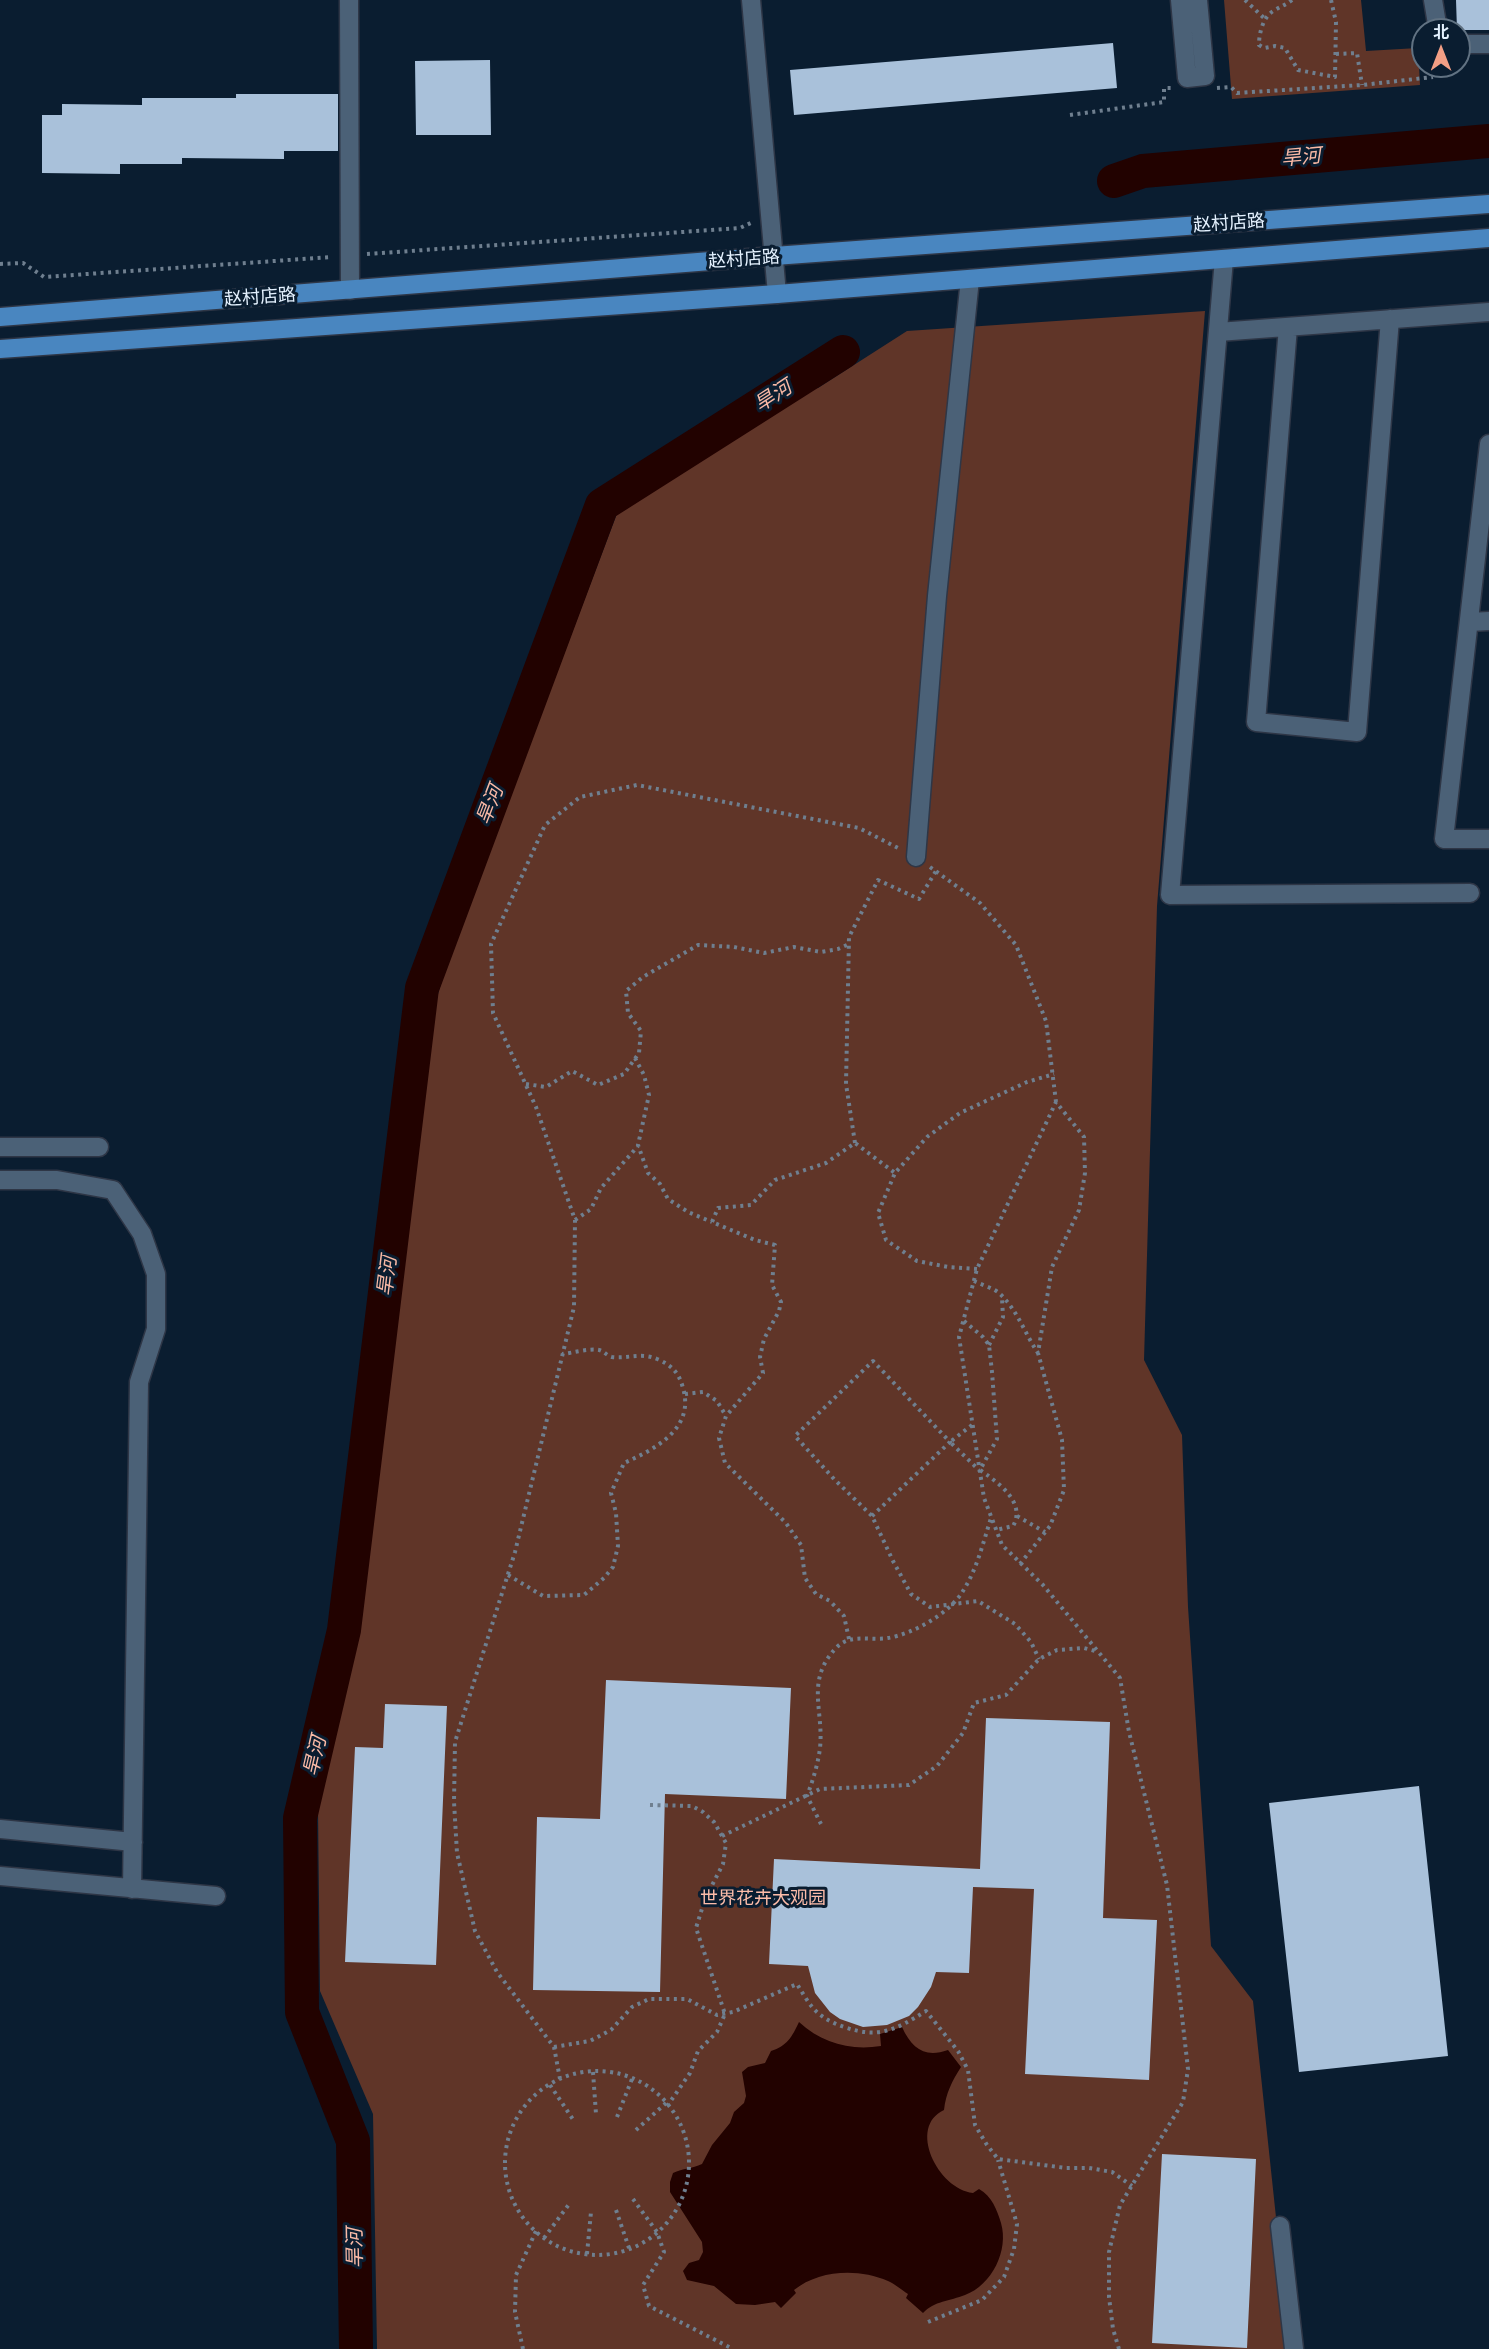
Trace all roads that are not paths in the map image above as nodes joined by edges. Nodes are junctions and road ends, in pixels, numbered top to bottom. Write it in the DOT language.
graph roads {
  1 [pos="350,0"];
  2 [pos="751,0"];
  3 [pos="1180,0"];
  4 [pos="1198,0"];
  5 [pos="1433,0"];
  6 [pos="1436,18"];
  7 [pos="1471,44"];
  8 [pos="1489,44"];
  9 [pos="1489,204"];
  10 [pos="1489,238"];
  11 [pos="774,256"];
  12 [pos="1224,259"];
  13 [pos="970,279"];
  14 [pos="350,290"];
  15 [pos="777,294"];
  16 [pos="1489,312"];
  17 [pos="0,317"];
  18 [pos="1390,319"];
  19 [pos="1288,327"];
  20 [pos="1218,332"];
  21 [pos="0,349"];
  22 [pos="1489,444"];
  23 [pos="1470,621"];
  24 [pos="1489,621"];
  25 [pos="1489,839"];
  26 [pos="916,857"];
  27 [pos="1470,892"];
  28 [pos="0,1147"];
  29 [pos="99,1147"];
  30 [pos="0,1180"];
  31 [pos="0,1829"];
  32 [pos="132,1842"];
  33 [pos="0,1876"];
  34 [pos="132,1888"];
  35 [pos="216,1896"];
  36 [pos="1280,2226"];
  37 [pos="1294,2349"];
  1 -- 14 [label="street"];
  2 -- 11 [label="street"];
  3 -- 4 [label="street"];
  5 -- 6 [label="street"];
  7 -- 8 [label="street"];
  9 -- 11 [label="main road, 赵村店路"];
  10 -- 12 [label="main road, 赵村店路"];
  11 -- 14 [label="main road, 赵村店路"];
  11 -- 15 [label="street"];
  12 -- 13 [label="main road, 赵村店路"];
  12 -- 20 [label="street"];
  13 -- 15 [label="main road, 赵村店路"];
  13 -- 26 [label="street"];
  14 -- 17 [label="main road, 赵村店路"];
  15 -- 21 [label="main road, 赵村店路"];
  16 -- 18 [label="street"];
  18 -- 19 [label="street"];
  18 -- 19 [label="street"];
  19 -- 20 [label="street"];
  20 -- 27 [label="street"];
  22 -- 23 [label="street"];
  23 -- 24 [label="street"];
  23 -- 25 [label="street"];
  28 -- 29 [label="street"];
  30 -- 32 [label="street"];
  31 -- 32 [label="street"];
  32 -- 34 [label="street"];
  33 -- 34 [label="street"];
  34 -- 35 [label="street"];
  36 -- 37 [label="street"];
}
